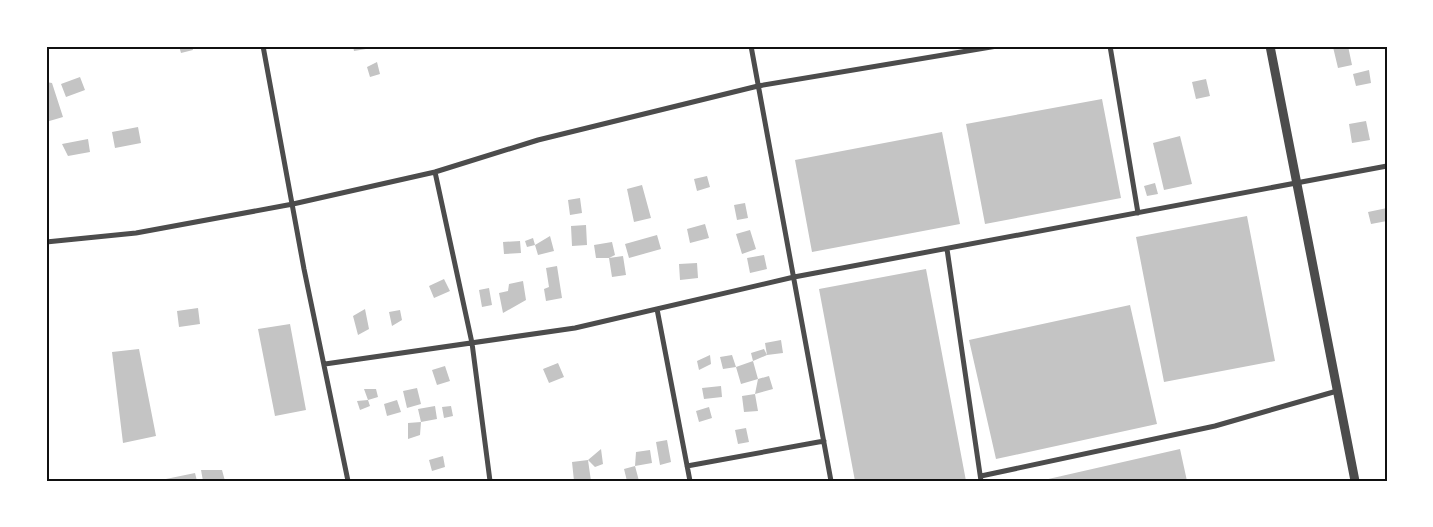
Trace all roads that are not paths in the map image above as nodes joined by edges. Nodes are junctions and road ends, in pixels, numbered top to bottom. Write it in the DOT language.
graph roads {
  1 [pos="263,46"];
  2 [pos="751,46"];
  3 [pos="997,46"];
  4 [pos="1110,46"];
  5 [pos="1270,46"];
  6 [pos="758,86"];
  7 [pos="1387,166"];
  8 [pos="435,172"];
  9 [pos="1296,183"];
  10 [pos="293,204"];
  11 [pos="1138,213"];
  12 [pos="46,242"];
  13 [pos="947,248"];
  14 [pos="794,277"];
  15 [pos="657,309"];
  16 [pos="472,343"];
  17 [pos="325,364"];
  18 [pos="1337,392"];
  19 [pos="824,441"];
  20 [pos="687,466"];
  21 [pos="981,478"];
  22 [pos="348,481"];
  23 [pos="490,481"];
  24 [pos="690,481"];
  25 [pos="831,481"];
  26 [pos="1355,481"];
  1 -- 10 [label="street"];
  2 -- 6 [label="street"];
  3 -- 6 [label="street"];
  4 -- 11 [label="street"];
  5 -- 9 [label="street"];
  6 -- 8 [label="street"];
  6 -- 14 [label="street"];
  7 -- 9 [label="street"];
  8 -- 10 [label="street"];
  8 -- 16 [label="street"];
  9 -- 11 [label="street"];
  9 -- 18 [label="street"];
  10 -- 12 [label="street"];
  10 -- 17 [label="street"];
  11 -- 13 [label="street"];
  13 -- 14 [label="street"];
  13 -- 21 [label="street"];
  14 -- 15 [label="street"];
  14 -- 19 [label="street"];
  15 -- 16 [label="street"];
  15 -- 20 [label="street"];
  16 -- 17 [label="street"];
  16 -- 23 [label="street"];
  17 -- 22 [label="street"];
  18 -- 21 [label="street"];
  18 -- 26 [label="street"];
  19 -- 20 [label="street"];
  19 -- 25 [label="street"];
  20 -- 24 [label="street"];
}
